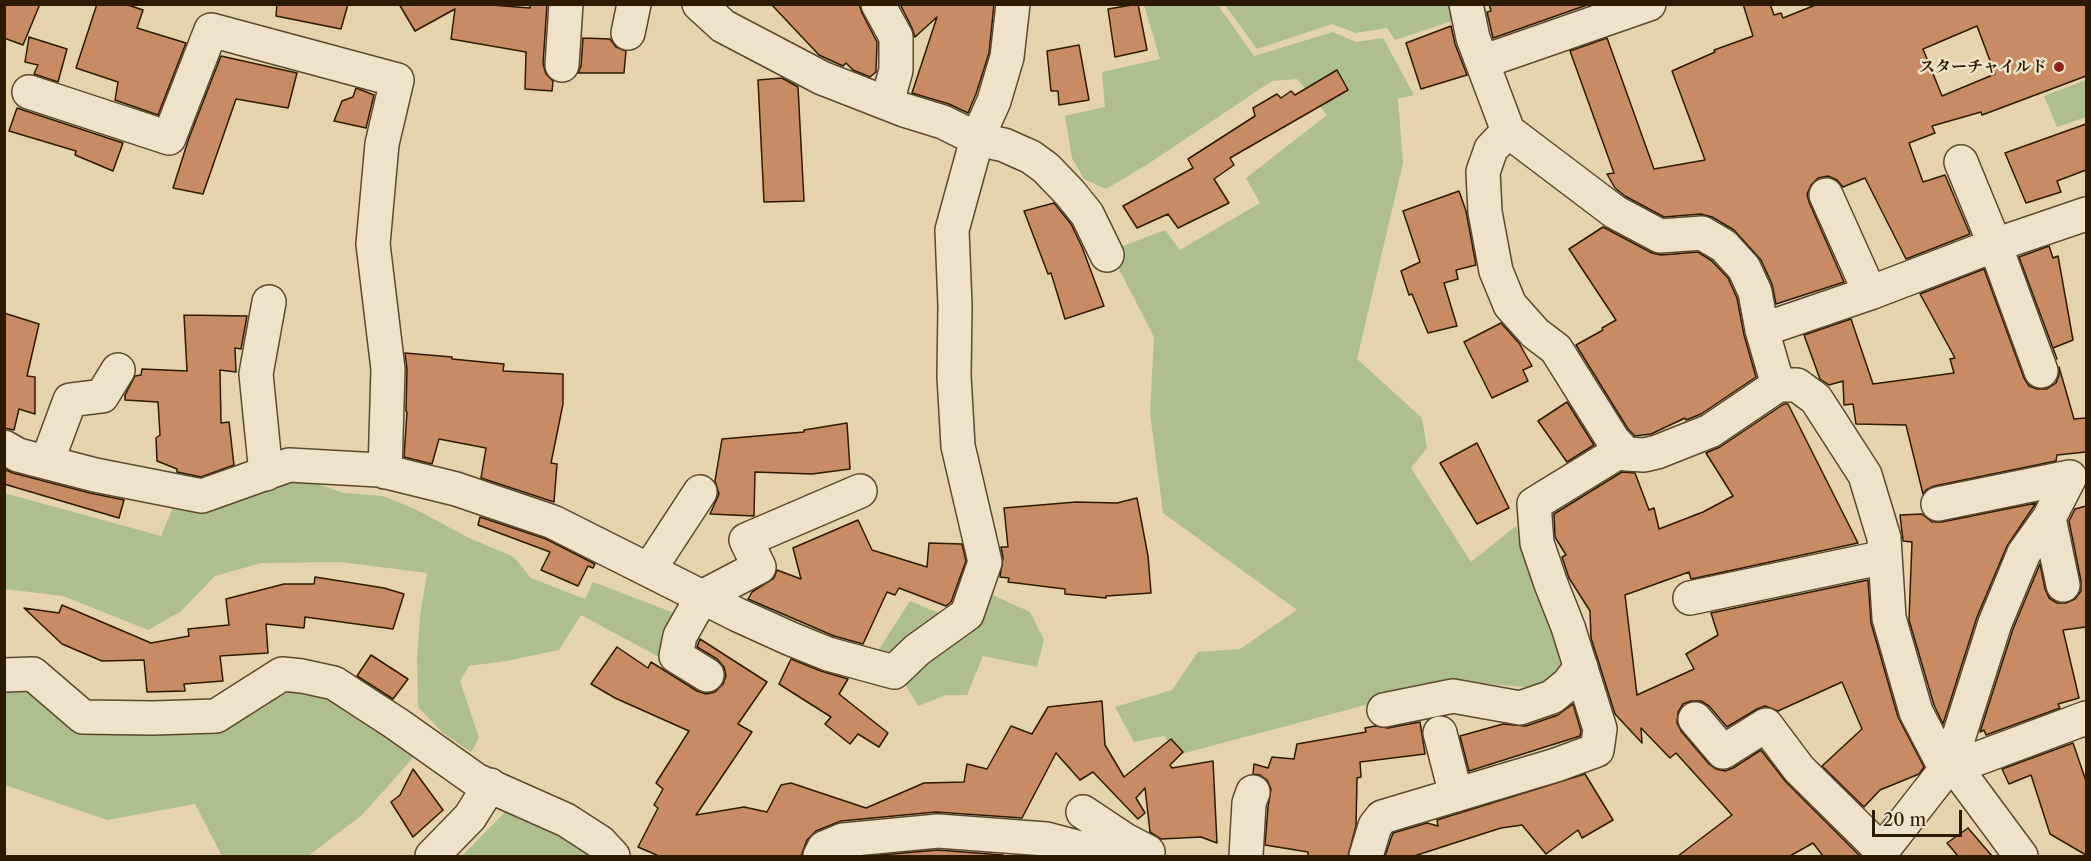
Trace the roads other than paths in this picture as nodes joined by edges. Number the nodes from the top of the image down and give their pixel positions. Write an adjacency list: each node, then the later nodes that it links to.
1 (566, 4): 8 (street)
2 (699, 4): 10 (street)
3 (878, 4): 10 (street)
4 (1012, 4): 12 (street)
5 (1466, 4): 7 (street)
6 (1649, 4): 7 (street)
7 (1482, 62): 11 (street)
8 (562, 64)
9 (29, 92): 27 (street)
10 (887, 103): 12 (street)
11 (1508, 131): 20 (street); 25 (street)
12 (977, 139): 17 (street); 39 (street)
13 (1961, 162): 16 (street)
14 (1826, 195): 18 (street)
15 (2086, 214): 16 (street)
16 (1995, 245): 18 (street); 22 (street)
17 (1107, 255)
18 (1870, 293): 20 (street)
19 (268, 302): 28 (street)
20 (1762, 330): 23 (street)
21 (118, 370): 26 (street)
22 (2041, 371)
23 (1778, 385): 25 (street); 34 (street)
24 (4, 447): 26 (street)
25 (1622, 450): 40 (street)
26 (47, 462): 28 (street)
27 (386, 472): 28 (street); 35 (street)
28 (266, 474)
29 (2078, 474): 32 (street); 33 (street)
30 (860, 491): 37 (street)
31 (700, 492): 35 (street)
32 (1938, 504)
33 (2049, 518): 36 (street); 48 (street)
34 (1885, 557): 38 (street); 48 (street)
35 (649, 570): 37 (street)
36 (2063, 585)
37 (702, 597): 39 (street); 42 (street)
38 (1690, 598)
39 (828, 654): 43 (street)
40 (1581, 667): 44 (street); 51 (street)
41 (4, 675): 49 (street)
42 (707, 675)
43 (857, 675)
44 (1384, 710)
45 (2086, 718): 48 (street)
46 (1695, 719): 53 (street)
47 (1440, 733): 51 (street)
48 (1952, 765): 53 (street); 61 (street)
49 (490, 785): 54 (street); 55 (street)
50 (1254, 792): 59 (street)
51 (1456, 795): 60 (street)
52 (1083, 812): 58 (street)
53 (1880, 854)
54 (432, 856)
55 (613, 856)
56 (820, 856): 57 (street)
57 (1145, 856)
58 (1158, 856)
59 (1246, 856)
60 (1366, 856)
61 (2021, 856)

